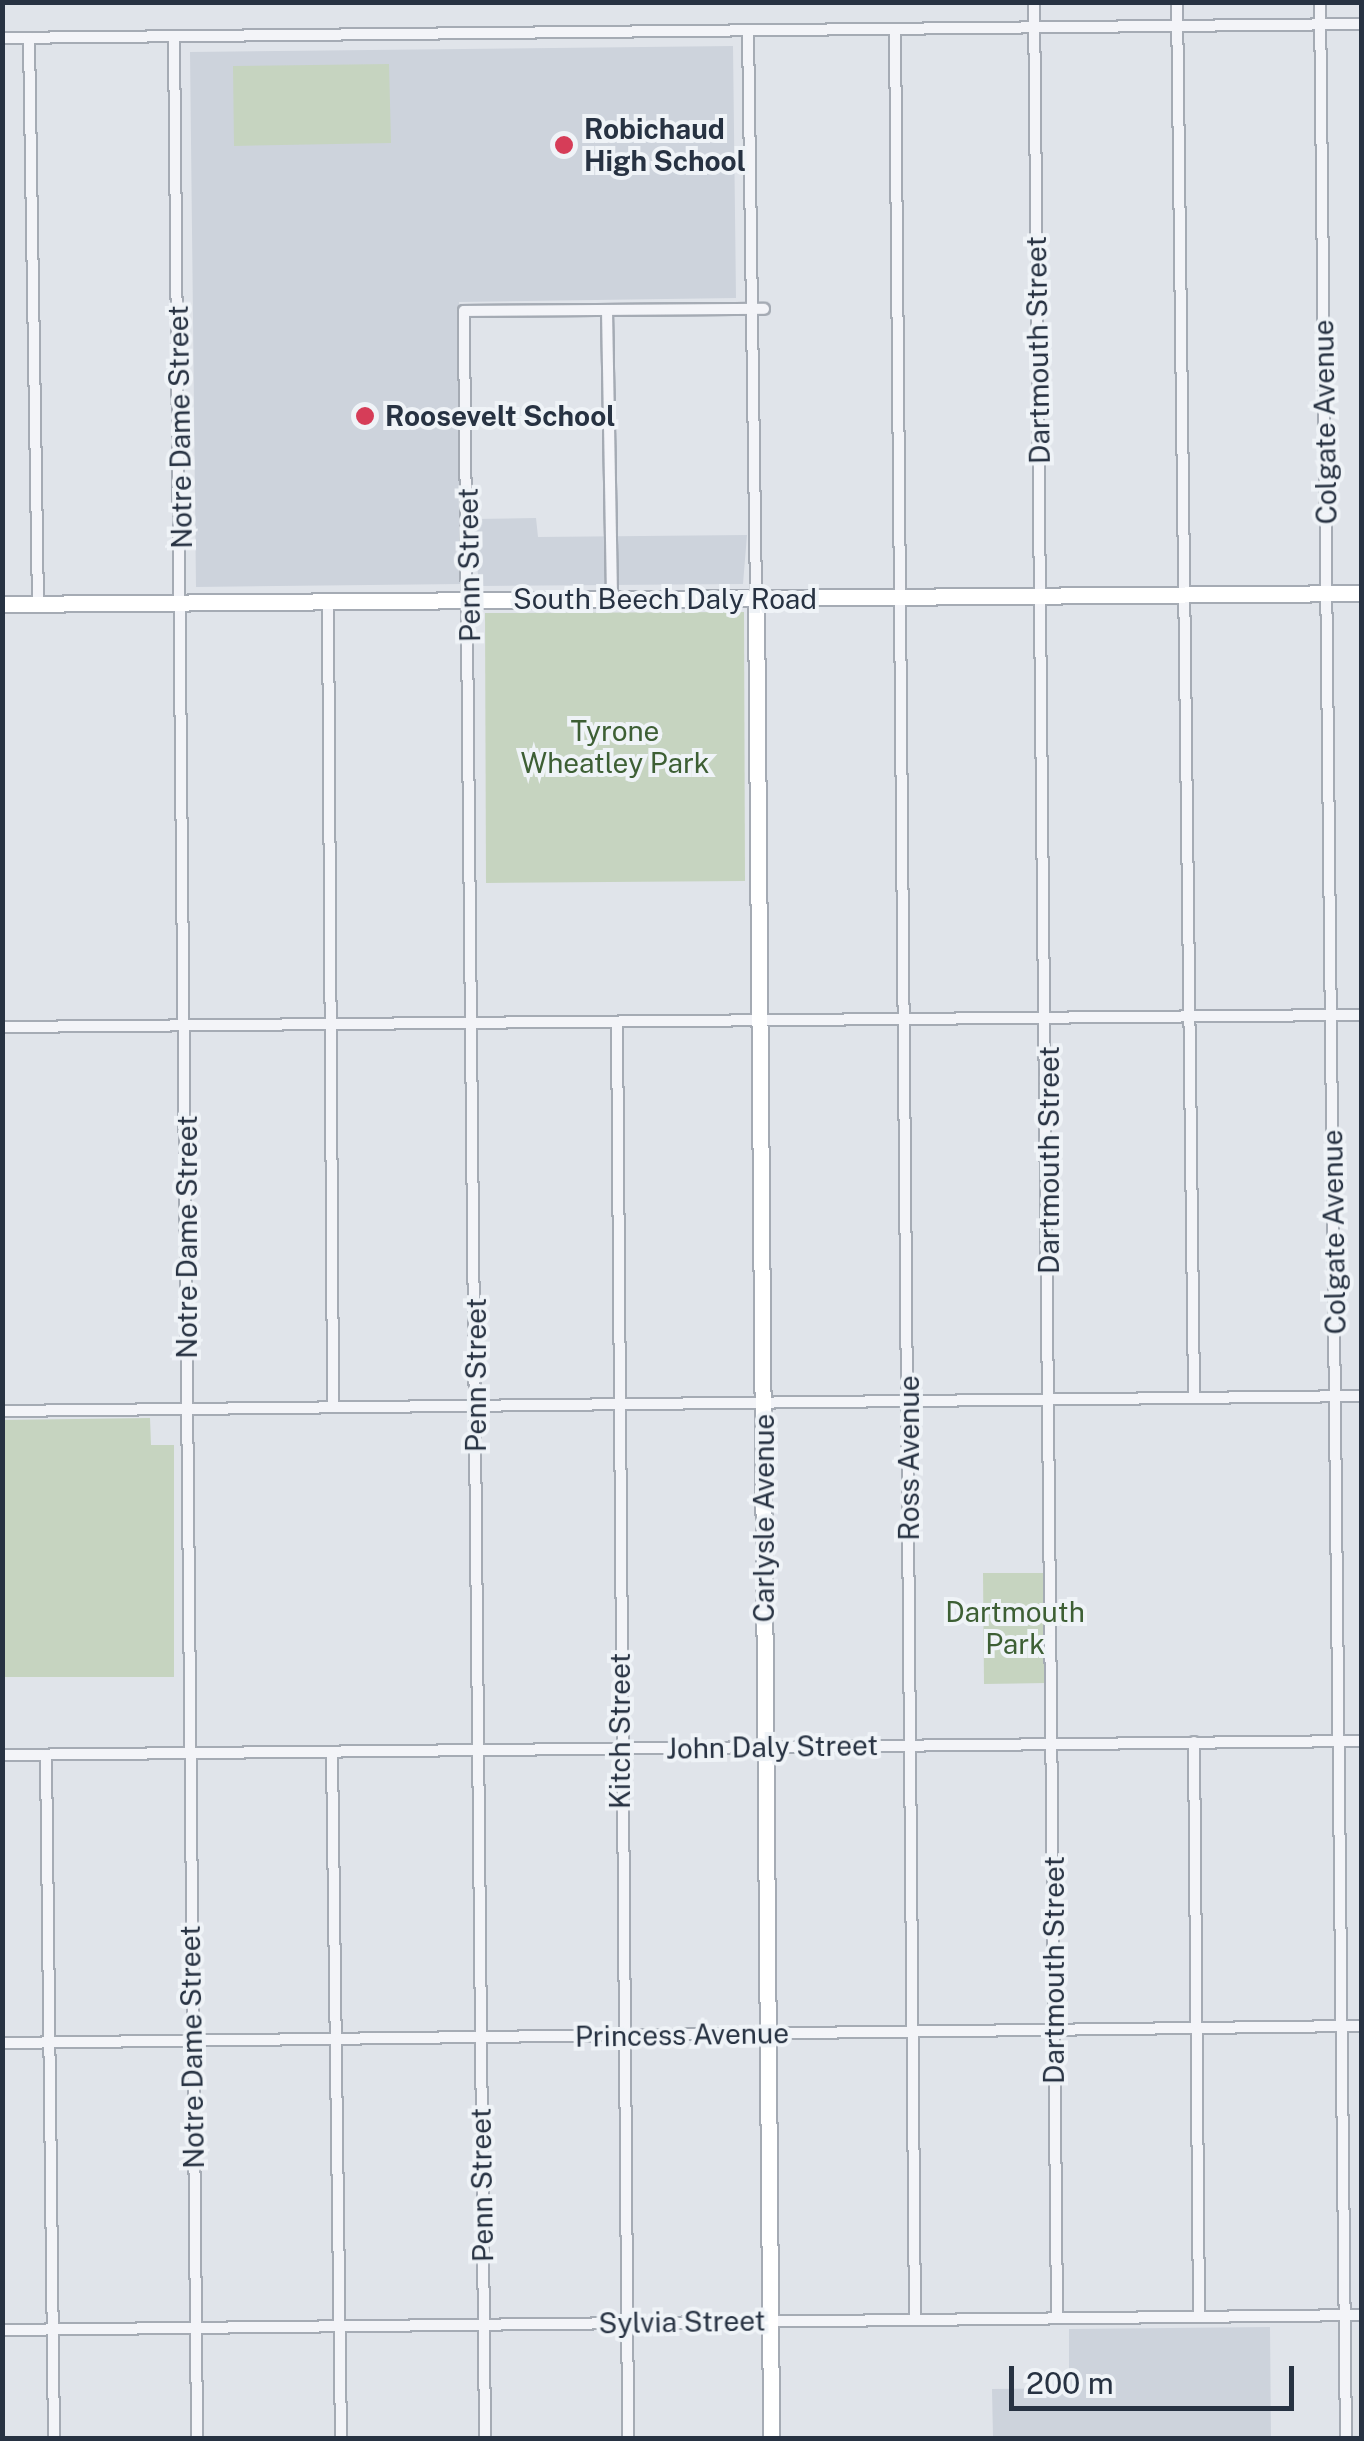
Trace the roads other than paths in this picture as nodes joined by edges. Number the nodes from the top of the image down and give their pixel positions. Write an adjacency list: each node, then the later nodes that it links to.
1 (1034, 2): 7 (street, Dartmouth Street)
2 (1176, 2): 6 (street)
3 (1320, 2): 5 (street, Colgate Avenue)
4 (1362, 24): 5 (street)
5 (1318, 25): 6 (street); 15 (street, Colgate Avenue)
6 (1178, 26): 7 (street); 17 (street)
7 (1034, 28): 8 (street); 18 (street, Dartmouth Street)
8 (895, 29): 9 (street); 19 (street, Ross Avenue)
9 (748, 30): 10 (street); 13 (street)
10 (174, 36): 12 (street); 23 (street, Notre Dame Street)
11 (2, 38): 12 (street)
12 (28, 38): 26 (street)
13 (758, 309): 14 (street); 20 (street)
14 (607, 310): 21 (street, Penn Street); 22 (street)
15 (1328, 593): 16 (street, South Beech Daly Road); 17 (street, South Beech Daly Road); 27 (street, Colgate Avenue)
16 (1362, 593)
17 (1186, 594): 18 (street, South Beech Daly Road); 29 (street)
18 (1042, 596): 19 (street, South Beech Daly Road); 30 (street, Dartmouth Street)
19 (902, 597): 20 (street, South Beech Daly Road); 31 (street, Ross Avenue)
20 (756, 598): 22 (street, South Beech Daly Road); 32 (street, Carlysle Avenue)
21 (470, 600): 22 (street, South Beech Daly Road); 24 (street, South Beech Daly Road); 33 (street, Penn Street)
22 (612, 600)
23 (183, 602): 24 (street, South Beech Daly Road); 26 (street, South Beech Daly Road); 37 (street, Notre Dame Street)
24 (328, 602): 35 (street)
25 (2, 604): 26 (street, South Beech Daly Road)
26 (38, 604)
27 (1332, 1016): 28 (street); 29 (street); 39 (street, Colgate Avenue)
28 (1362, 1016)
29 (1189, 1017): 30 (street); 40 (street)
30 (1048, 1018): 31 (street); 41 (street, Dartmouth Street)
31 (906, 1019): 32 (street); 42 (street, Ross Avenue)
32 (760, 1022): 34 (street); 43 (street, Carlysle Avenue)
33 (474, 1024): 34 (street); 35 (street); 45 (street, Penn Street)
34 (617, 1024): 44 (street, Kitch Street)
35 (330, 1026): 37 (street); 46 (street)
36 (2, 1027): 37 (street)
37 (186, 1027): 47 (street, Notre Dame Street)
38 (1362, 1396): 39 (street)
39 (1336, 1397): 40 (street); 49 (street, Colgate Avenue)
40 (1194, 1398): 41 (street)
41 (1051, 1400): 42 (street); 52 (street, Dartmouth Street)
42 (909, 1402): 43 (street); 53 (street, Ross Avenue)
43 (763, 1403): 44 (street); 54 (street, Carlysle Avenue)
44 (620, 1404): 45 (street); 55 (street, Kitch Street)
45 (476, 1406): 46 (street); 56 (street, Penn Street)
46 (332, 1408): 47 (street)
47 (188, 1409): 48 (street); 58 (street, Notre Dame Street)
48 (2, 1411)
49 (1339, 1741): 50 (street, John Daly Street); 51 (street, John Daly Street); 61 (street, Colgate Avenue)
50 (1362, 1741)
51 (1194, 1742): 52 (street, John Daly Street); 63 (street)
52 (1053, 1744): 53 (street, John Daly Street); 64 (street, Dartmouth Street)
53 (911, 1745): 54 (street, John Daly Street); 65 (street, Ross Avenue)
54 (766, 1747): 55 (street, John Daly Street); 66 (street, Carlysle Avenue)
55 (620, 1748): 56 (street, John Daly Street); 67 (street, Kitch Street)
56 (477, 1750): 57 (street, John Daly Street); 68 (street, Penn Street)
57 (332, 1752): 58 (street, John Daly Street); 69 (street)
58 (189, 1754): 60 (street, John Daly Street); 70 (street, Notre Dame Street)
59 (2, 1755): 60 (street, John Daly Street)
60 (46, 1755): 72 (street)
61 (1342, 2026): 62 (street, Princess Avenue); 63 (street, Princess Avenue); 74 (street, Colgate Avenue)
62 (1362, 2026)
63 (1196, 2029): 64 (street, Princess Avenue); 75 (street)
64 (1054, 2030): 65 (street, Princess Avenue); 76 (street, Dartmouth Street)
65 (913, 2032): 66 (street, Princess Avenue); 77 (street, Ross Avenue)
66 (768, 2034): 67 (street, Princess Avenue); 78 (street, Carlysle Avenue)
67 (624, 2036): 68 (street, Princess Avenue); 79 (street, Kitch Street)
68 (480, 2038): 69 (street, Princess Avenue); 80 (street, Penn Street)
69 (336, 2039): 70 (street, Princess Avenue); 81 (street)
70 (192, 2040): 72 (street, Princess Avenue); 82 (street, Notre Dame Street)
71 (2, 2042): 72 (street, Princess Avenue)
72 (49, 2042): 83 (street)
73 (1362, 2314): 74 (street, Sylvia Street)
74 (1344, 2315): 75 (street, Sylvia Street); 91 (street, Colgate Avenue)
75 (1199, 2316): 76 (street, Sylvia Street)
76 (1057, 2317): 77 (street, Sylvia Street)
77 (915, 2319): 78 (street, Sylvia Street)
78 (770, 2320): 79 (street, Sylvia Street); 90 (street, Carlysle Avenue)
79 (627, 2322): 80 (street, Sylvia Street); 89 (street, Kitch Street)
80 (484, 2324): 81 (street, Sylvia Street); 88 (street, Penn Street)
81 (340, 2326): 82 (street, Sylvia Street); 87 (street)
82 (196, 2328): 83 (street, Sylvia Street); 86 (street, Notre Dame Street)
83 (52, 2329): 84 (street, Sylvia Street); 85 (street)
84 (2, 2330)
85 (54, 2438)
86 (197, 2438)
87 (341, 2438)
88 (485, 2438)
89 (628, 2438)
90 (771, 2438)
91 (1346, 2438)

